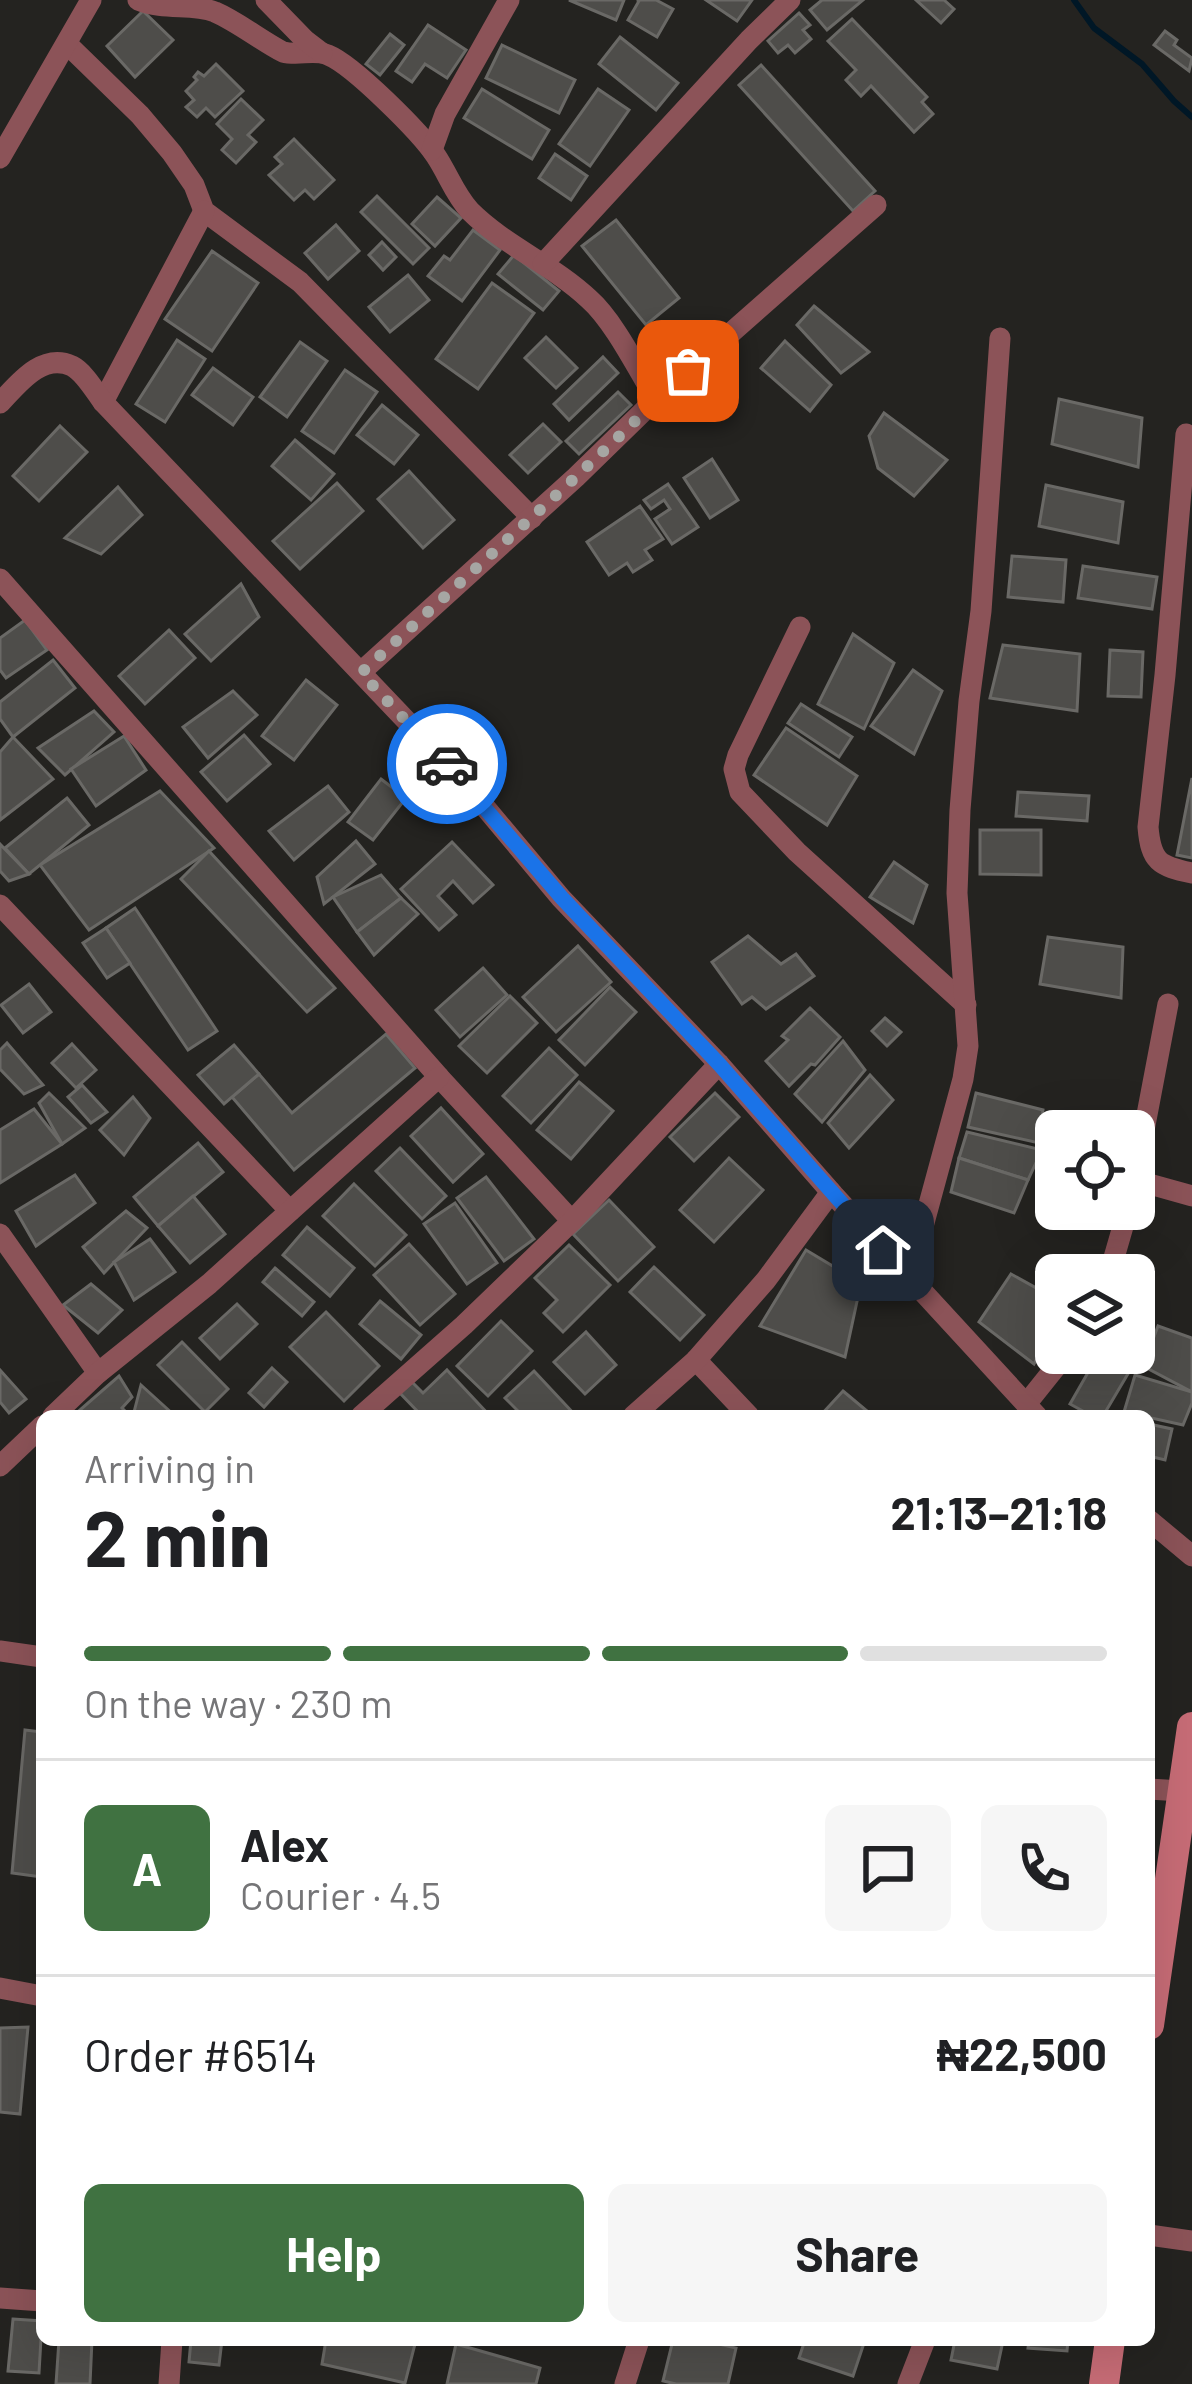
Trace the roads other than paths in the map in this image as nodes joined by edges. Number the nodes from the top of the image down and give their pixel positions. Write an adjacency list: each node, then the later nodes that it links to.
1 (91, 0): 6 (street)
2 (138, 0): 7 (street)
3 (266, 0): 7 (street)
4 (509, 0): 8 (street)
5 (790, 0): 12 (street)
6 (67, 44): 9 (street); 11 (street)
7 (322, 52): 8 (street)
8 (432, 150): 12 (street)
9 (0, 158)
10 (876, 205): 14 (street)
11 (204, 211): 15 (street); 18 (street)
12 (543, 264): 14 (street)
13 (1000, 338): 27 (street)
14 (656, 399): 18 (street)
15 (104, 402): 16 (street); 21 (street)
16 (0, 403)
17 (1186, 434): 22 (street)
18 (532, 518): 21 (street)
19 (0, 579): 29 (street)
20 (800, 627): 27 (street)
21 (361, 673): 28 (street)
22 (1166, 675): 23 (street); 24 (street)
23 (1192, 677)
24 (1192, 873)
25 (0, 904): 34 (street)
26 (1168, 1004): 30 (street)
27 (966, 1005): 37 (street)
28 (719, 1064): 32 (street); 35 (street)
29 (439, 1077): 34 (street); 35 (street)
30 (1148, 1110)
31 (1155, 1186): 33 (street)
32 (831, 1192): 37 (street); 38 (street)
33 (1192, 1196)
34 (290, 1210): 39 (street)
35 (572, 1221): 43 (street)
36 (0, 1234): 39 (street)
37 (909, 1278): 41 (street)
38 (696, 1360): 44 (street); 45 (street)
39 (98, 1373): 42 (street)
40 (1054, 1374): 41 (street)
41 (1032, 1409)
42 (59, 1410)
43 (368, 1410)
44 (641, 1410)
45 (743, 1410)
46 (36, 1432): 47 (street)
47 (0, 1466)
48 (1155, 1525): 49 (street)
49 (1192, 1556)
50 (0, 1651): 51 (street)
51 (36, 1656)
52 (1192, 1727): 54 (main road)
53 (1155, 1789): 54 (street)
54 (1181, 1791): 55 (main road)
55 (1155, 1981)
56 (0, 1988): 57 (street)
57 (36, 1995)
58 (1155, 2236): 59 (street)
59 (1192, 2241)
60 (0, 2298): 61 (street)
61 (36, 2301)
62 (172, 2346): 66 (street)
63 (637, 2346): 67 (street)
64 (923, 2346): 68 (street)
65 (1110, 2346): 69 (main road)
66 (169, 2384)
67 (625, 2384)
68 (908, 2384)
69 (1104, 2384)

